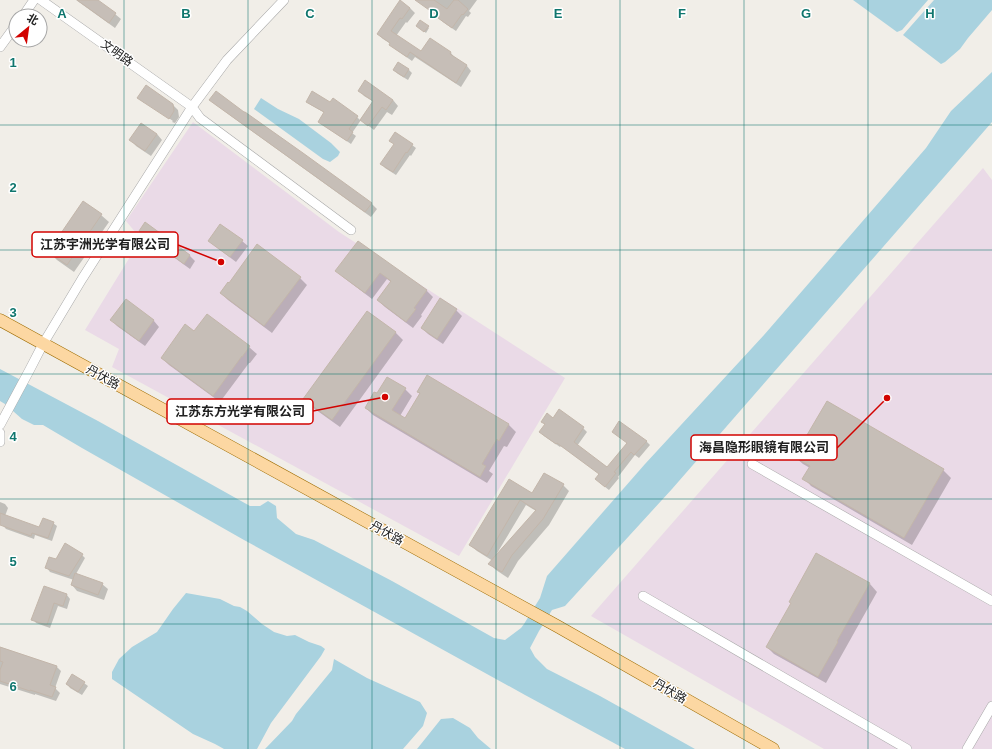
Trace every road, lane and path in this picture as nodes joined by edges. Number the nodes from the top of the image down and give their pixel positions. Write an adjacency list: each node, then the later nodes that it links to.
1 (41, 0): 5 (street, 文明路)
2 (284, 0): 5 (street)
3 (8, 36): 4 (street)
4 (0, 47)
5 (192, 107): 6 (street, 文明路); 8 (street)
6 (351, 230)
7 (0, 320): 8 (main road, 丹伏路)
8 (42, 344): 9 (street); 16 (main road, 丹伏路)
9 (0, 425)
10 (0, 433): 11 (street)
11 (0, 442)
12 (752, 464): 14 (street)
13 (643, 596): 17 (street)
14 (992, 601)
15 (992, 706): 18 (street)
16 (773, 749)
17 (907, 749)
18 (967, 749)

